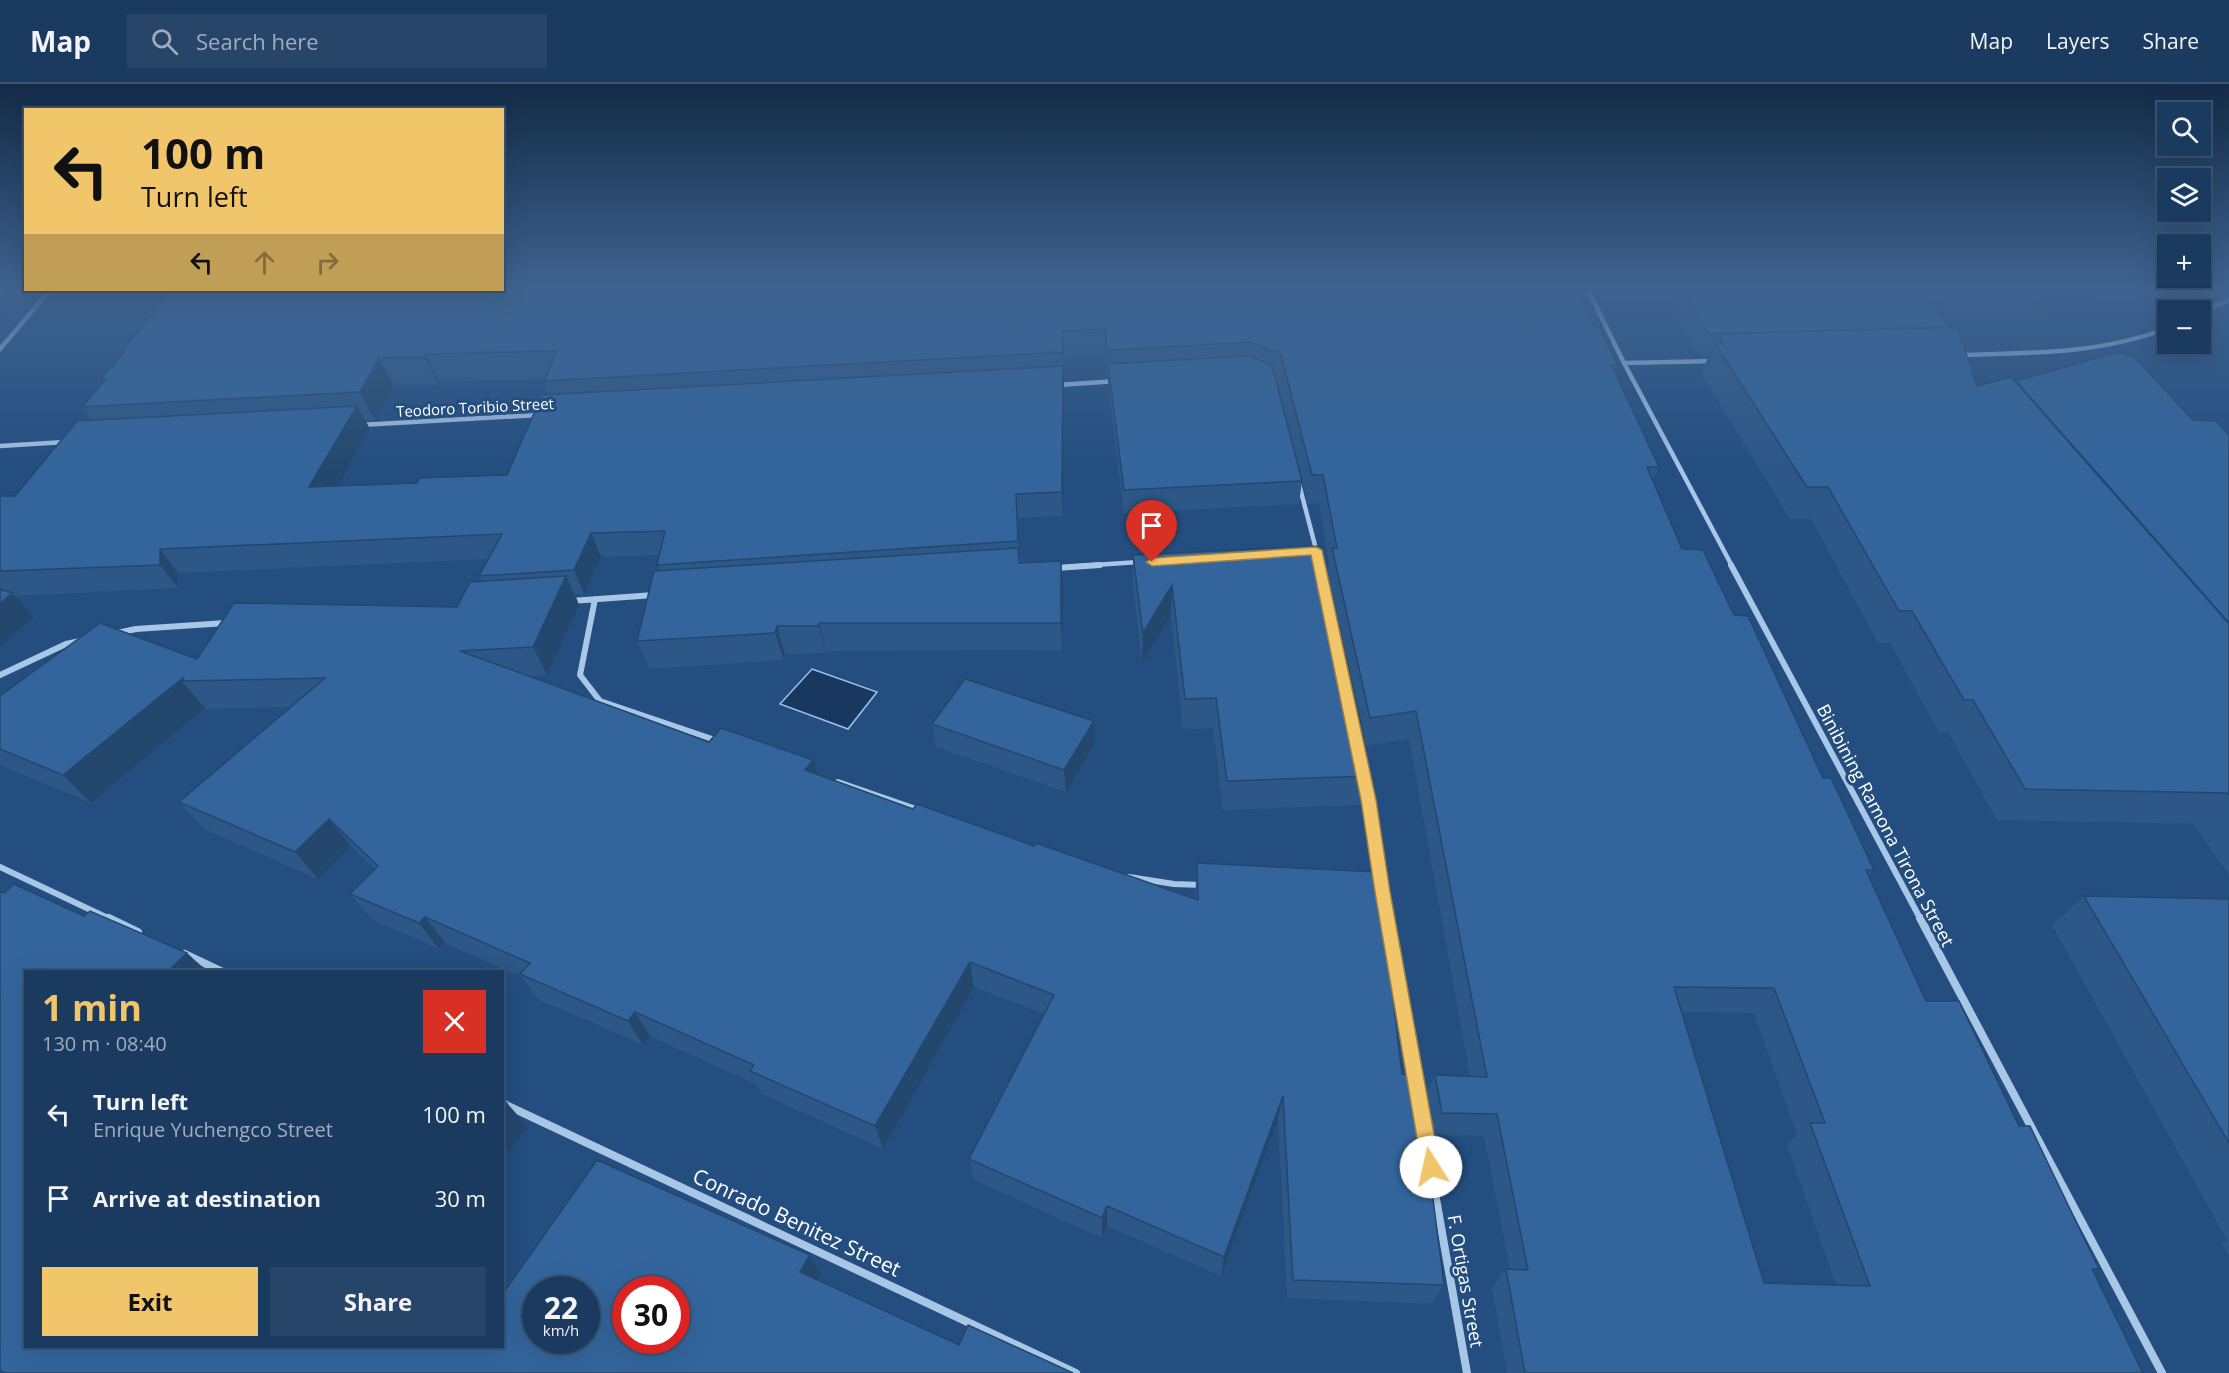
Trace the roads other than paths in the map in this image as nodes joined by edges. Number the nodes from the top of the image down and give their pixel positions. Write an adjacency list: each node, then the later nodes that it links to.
1 (1618, 350): 4 (street, Binibining Ramona Tirona Street)
2 (2070, 350): 5 (street)
3 (1717, 361): 4 (street)
4 (1624, 363): 42 (street, Binibining Ramona Tirona Street)
5 (1958, 363)
6 (1128, 381): 7 (street)
7 (1057, 385)
8 (546, 414): 9 (street, Teodoro Toribio Street)
9 (356, 425)
10 (71, 442): 11 (street)
11 (0, 446)
12 (1296, 473): 13 (street)
13 (1316, 550): 14 (street); 16 (street)
14 (1304, 551)
15 (1149, 562): 17 (street)
16 (1318, 562)
17 (1053, 568)
18 (663, 595): 19 (street)
19 (596, 599): 20 (street); 25 (street)
20 (560, 602)
21 (231, 623): 22 (street)
22 (113, 634)
23 (90, 639): 24 (street)
24 (0, 675)
25 (723, 743)
26 (1362, 766): 33 (street)
27 (835, 781): 28 (street)
28 (924, 812)
29 (0, 867): 34 (street)
30 (1115, 875): 31 (street)
31 (1208, 885)
32 (1371, 892): 33 (street)
33 (1382, 892): 37 (street)
34 (149, 937)
35 (180, 952): 36 (street)
36 (219, 970)
37 (1418, 1092)
38 (504, 1104): 40 (street, Conrado Benitez Street)
39 (1422, 1115): 41 (street, F. Ortigas Street)
40 (1076, 1373)
41 (1467, 1373)
42 (2162, 1373)

